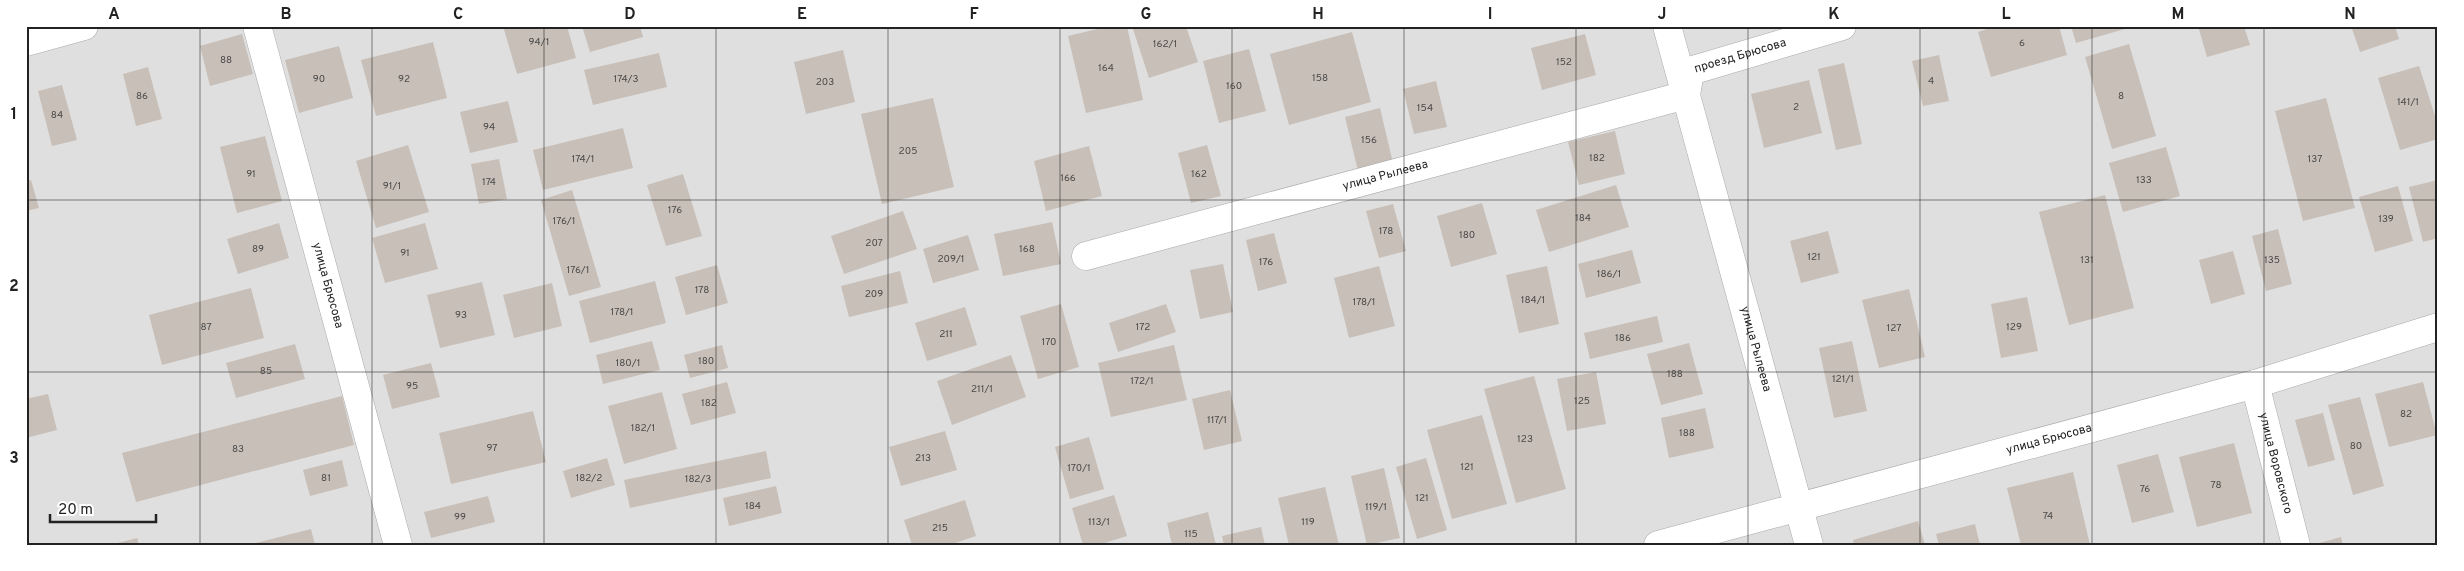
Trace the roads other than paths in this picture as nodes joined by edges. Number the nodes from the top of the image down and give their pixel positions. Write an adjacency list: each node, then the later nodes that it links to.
1 (84, 26): 5 (street)
2 (257, 26): 11 (street, улица Брюсова)
3 (1667, 26): 6 (street, улица Рылеева)
4 (1842, 26): 6 (street, проезд Брюсова)
5 (26, 42)
6 (1686, 95): 7 (street, улица Рылеева); 10 (street, улица Рылеева)
7 (1086, 256)
8 (2438, 327): 9 (street, улица Брюсова)
9 (2256, 384): 10 (street, улица Брюсова); 14 (street, улица Воровского)
10 (1798, 507): 12 (street, улица Брюсова); 13 (street, улица Рылеева)
11 (398, 545)
12 (1658, 545)
13 (1809, 545)
14 (2296, 545)

